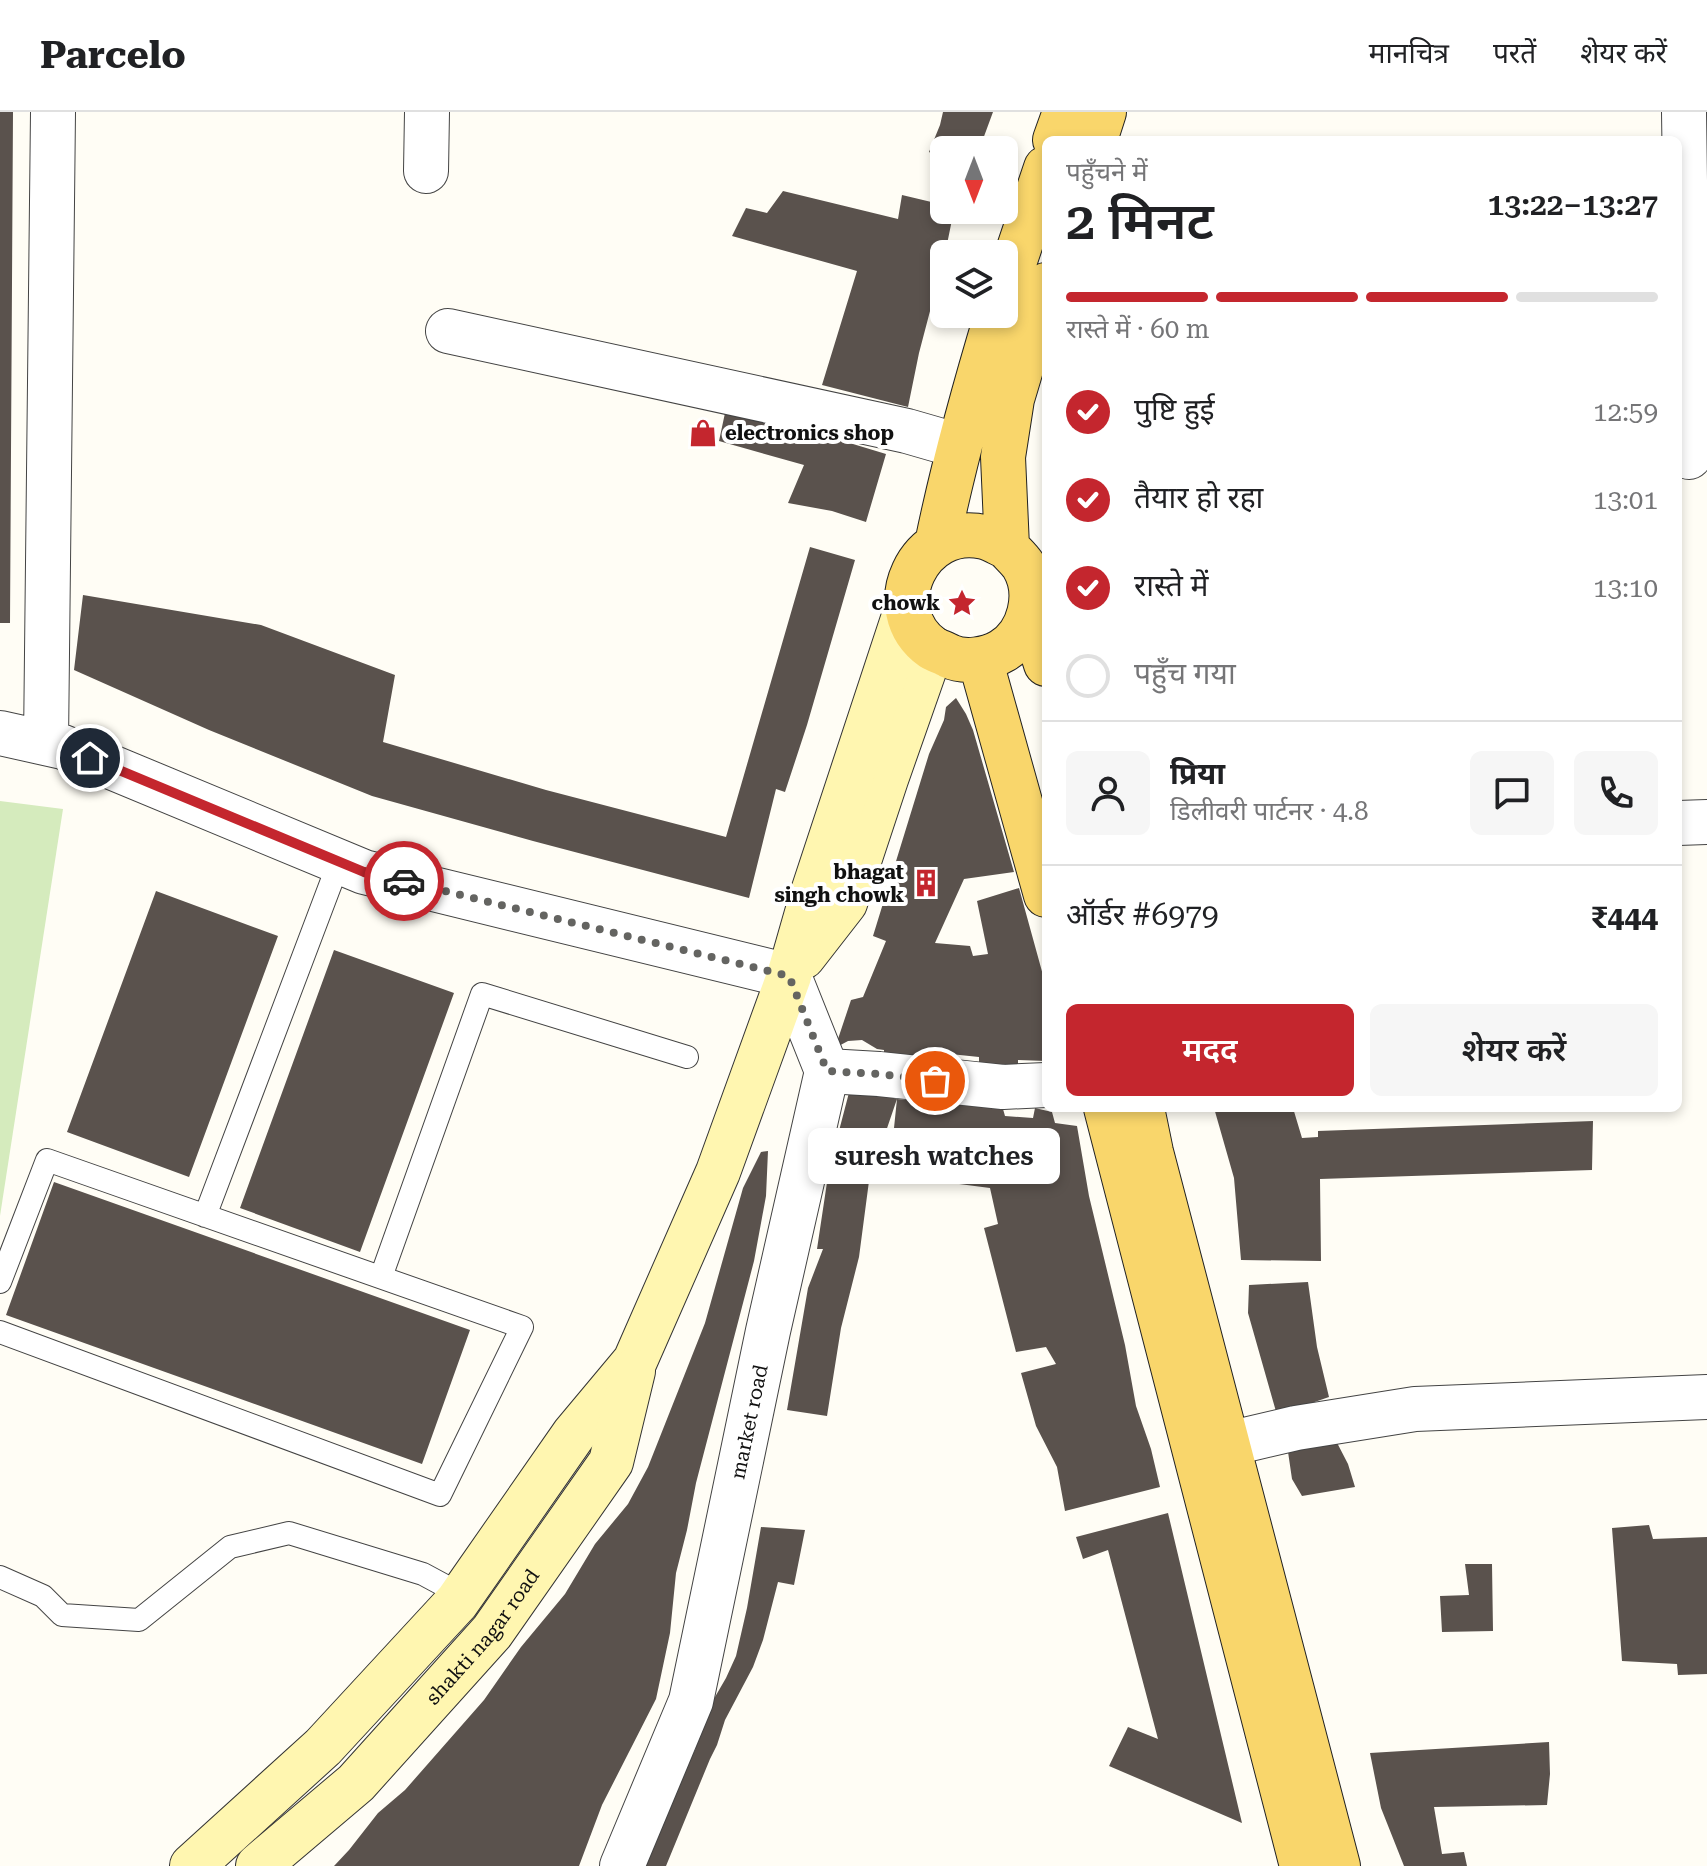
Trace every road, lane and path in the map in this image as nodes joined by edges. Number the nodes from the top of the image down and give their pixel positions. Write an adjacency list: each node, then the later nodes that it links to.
1 (53, 112): 24 (street)
2 (427, 112): 8 (street)
3 (1065, 112): 6 (main road)
4 (1104, 112): 7 (main road)
5 (1684, 112): 15 (street)
6 (1056, 136)
7 (1096, 136)
8 (426, 171)
9 (1042, 180): 10 (main road)
10 (1018, 251)
11 (1042, 298): 17 (main road)
12 (993, 328): 14 (main road)
13 (448, 331): 14 (street)
14 (959, 446): 16 (main road)
15 (1689, 457)
16 (937, 544): 17 (main road); 18 (main road)
17 (1007, 547): 19 (main road)
18 (907, 607): 20 (main road); 29 (main road)
19 (1030, 613): 21 (main road); 22 (main road)
20 (932, 648): 22 (main road); 29 (main road)
21 (1042, 651)
22 (980, 659): 28 (main road)
23 (0, 733): 24 (street)
24 (46, 743): 27 (street)
25 (1707, 822): 26 (street)
26 (1682, 823)
27 (339, 862): 29 (street); 35 (lane)
28 (1042, 881)
29 (789, 976): 31 (street); 39 (main road)
30 (687, 1057): 36 (lane)
31 (827, 1071): 32 (street); 46 (street, market road)
32 (1042, 1085)
33 (1107, 1112): 47 (main road)
34 (1143, 1112): 41 (main road)
35 (205, 1216): 36 (lane); 37 (lane)
36 (381, 1277): 38 (lane)
37 (0, 1282)
38 (0, 1332)
39 (635, 1361): 43 (main road); 45 (main road, shakti nagar road)
40 (1707, 1397): 41 (street)
41 (1228, 1444): 48 (main road)
42 (0, 1577): 43 (lane)
43 (462, 1595): 44 (main road)
44 (192, 1866)
45 (258, 1866)
46 (622, 1866)
47 (1302, 1866)
48 (1338, 1866)

